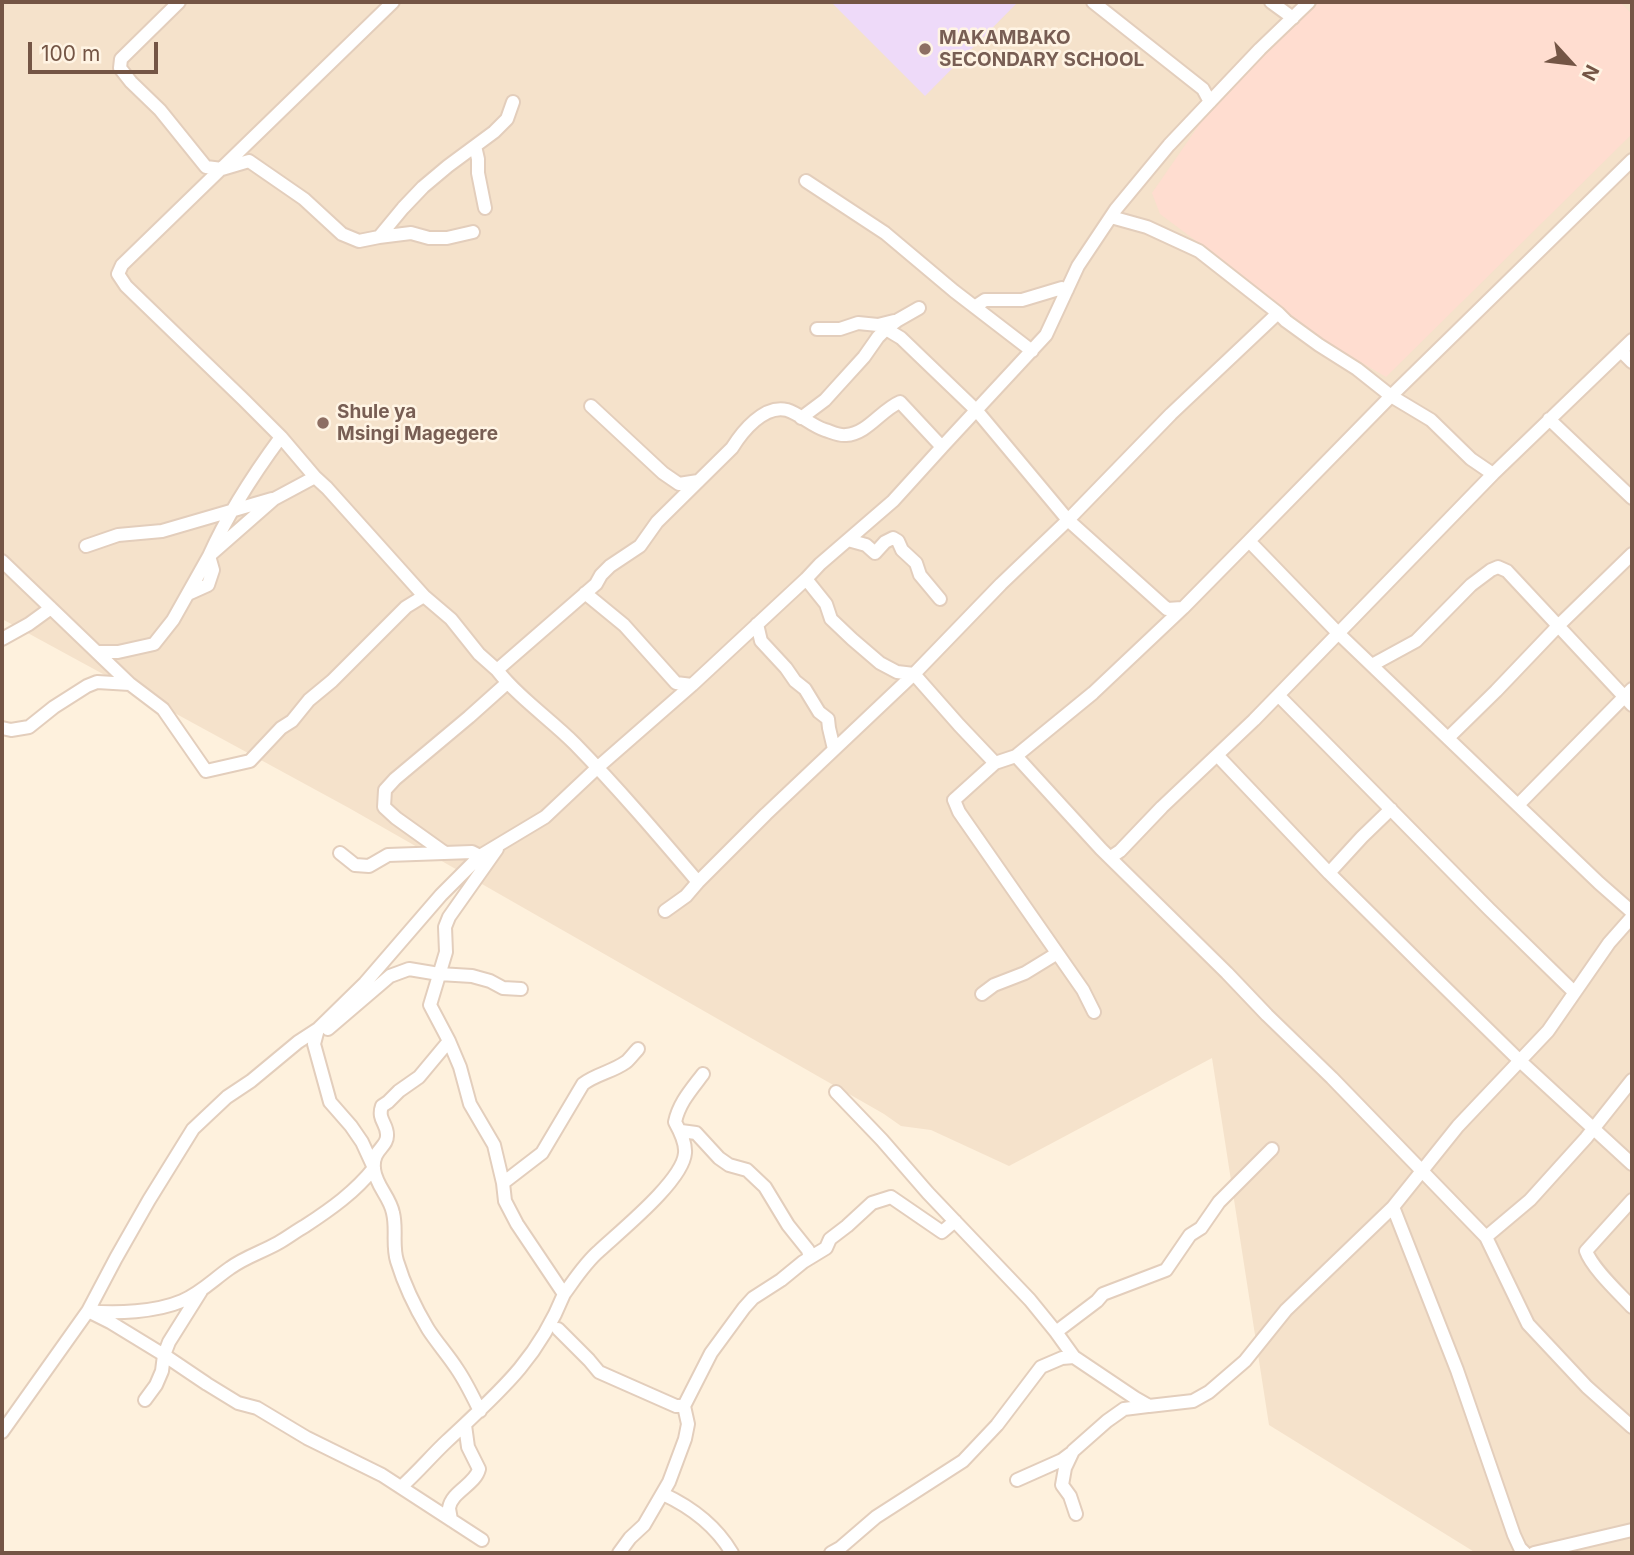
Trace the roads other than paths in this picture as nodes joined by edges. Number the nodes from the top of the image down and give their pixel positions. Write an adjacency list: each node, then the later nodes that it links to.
1 (179, 2): 11 (street)
2 (393, 2): 11 (street)
3 (1093, 2): 8 (street)
4 (1271, 2): 6 (street)
5 (1309, 2): 6 (street)
6 (1293, 18): 8 (street)
7 (513, 102): 9 (street)
8 (1210, 102): 14 (street)
9 (475, 146): 13 (street); 16 (street)
10 (1632, 160): 28 (street)
11 (222, 169): 16 (street); 33 (street)
12 (806, 181): 18 (street)
13 (485, 208)
14 (1111, 218): 17 (street); 20 (street)
15 (473, 232): 16 (street)
16 (379, 237)
17 (1067, 290): 18 (street); 25 (street)
18 (976, 306): 25 (street)
19 (919, 308): 21 (street)
20 (1279, 313): 28 (street); 41 (street)
21 (898, 320): 22 (street); 23 (street)
22 (817, 329)
23 (886, 329): 30 (street); 31 (street)
24 (1632, 340): 26 (street)
25 (1032, 351): 30 (street)
26 (1621, 351): 27 (street); 32 (street)
27 (1632, 362)
28 (1391, 396): 35 (street); 43 (street)
29 (591, 406): 37 (street)
30 (976, 411): 34 (street); 41 (street)
31 (801, 418): 34 (street); 37 (street)
32 (1549, 419): 35 (street); 38 (street)
33 (281, 437): 36 (street); 40 (street)
34 (942, 447): 42 (street)
35 (1493, 474): 56 (street)
36 (315, 477): 39 (street); 50 (street)
37 (698, 481): 49 (street)
38 (1632, 498)
39 (274, 499): 40 (street); 46 (street)
40 (232, 510): 44 (street); 46 (street)
41 (1068, 520): 53 (street); 61 (street)
42 (848, 540): 48 (street); 51 (street)
43 (1249, 541): 53 (street); 56 (street)
44 (86, 546)
45 (1632, 554): 55 (street)
46 (209, 556): 58 (street)
47 (2, 561): 52 (street)
48 (806, 579): 54 (street); 61 (street)
49 (585, 593): 60 (street); 64 (street)
50 (424, 596): 60 (street); 63 (street)
51 (940, 599)
52 (51, 608): 57 (street); 58 (street)
53 (1183, 608): 71 (street)
54 (757, 624): 64 (street); 69 (street)
55 (1559, 625): 59 (street); 66 (street); 68 (street)
56 (1338, 633): 59 (street); 65 (street)
57 (2, 639)
58 (97, 652): 63 (street)
59 (1372, 665): 68 (street)
60 (497, 670): 62 (street)
61 (914, 674): 69 (street); 72 (street)
62 (507, 682): 73 (street); 78 (street)
63 (130, 684): 67 (street)
64 (692, 685): 73 (street)
65 (1279, 696): 70 (street); 75 (street)
66 (1630, 696): 74 (street)
67 (2, 728)
68 (1448, 738): 74 (street)
69 (834, 749): 82 (street)
70 (1217, 755): 80 (street); 81 (street)
71 (1016, 756): 72 (street); 80 (street)
72 (995, 763): 85 (street)
73 (597, 768): 76 (street); 82 (street)
74 (1518, 805): 84 (street)
75 (1391, 810): 81 (street); 88 (street)
76 (499, 846): 79 (street); 86 (street)
77 (340, 853): 78 (street)
78 (445, 853): 79 (street)
79 (480, 856): 91 (street)
80 (1111, 858): 104 (street)
81 (1329, 873): 95 (street)
82 (698, 882): 83 (street)
83 (665, 911)
84 (1632, 915): 88 (street)
85 (1056, 954): 89 (street); 90 (street)
86 (439, 974): 87 (street); 92 (street); 93 (street)
87 (520, 989)
88 (1574, 992): 95 (street)
89 (982, 994)
90 (1094, 1012)
91 (318, 1029): 93 (street); 114 (street)
92 (449, 1041): 103 (street); 105 (street)
93 (314, 1044): 103 (street)
94 (638, 1049): 105 (street)
95 (1520, 1061): 99 (street); 104 (street)
96 (702, 1074): 100 (street)
97 (1632, 1080): 99 (street)
98 (836, 1092): 108 (street)
99 (1593, 1127): 102 (street); 109 (street)
100 (681, 1131): 110 (street); 112 (street)
101 (1272, 1149): 116 (street)
102 (1632, 1164)
103 (374, 1168): 111 (street); 122 (street)
104 (1421, 1171): 107 (street); 109 (street)
105 (503, 1183): 112 (street)
106 (1632, 1200): 113 (street)
107 (1393, 1207): 121 (street); 137 (street)
108 (955, 1221): 110 (street); 116 (street)
109 (1486, 1237): 124 (street)
110 (810, 1258): 120 (street)
111 (202, 1291): 114 (street); 117 (street)
112 (564, 1294): 122 (street)
113 (1632, 1307)
114 (88, 1311): 117 (street); 125 (street)
115 (558, 1329): 120 (street)
116 (1056, 1332): 118 (street)
117 (164, 1355): 119 (street); 128 (street)
118 (1074, 1357): 121 (street); 136 (street)
119 (145, 1400)
120 (684, 1406): 129 (street)
121 (1149, 1406): 126 (street)
122 (480, 1411): 123 (street)
123 (465, 1425): 128 (street); 131 (street)
124 (1632, 1427)
125 (2, 1432)
126 (1073, 1451): 127 (street); 130 (street)
127 (1017, 1479)
128 (401, 1487): 131 (street)
129 (663, 1494): 134 (street); 135 (street)
130 (1076, 1514)
131 (451, 1520): 133 (street)
132 (1632, 1530): 138 (street)
133 (482, 1540)
134 (618, 1553)
135 (732, 1553)
136 (831, 1553)
137 (1525, 1553)
138 (1534, 1553)

